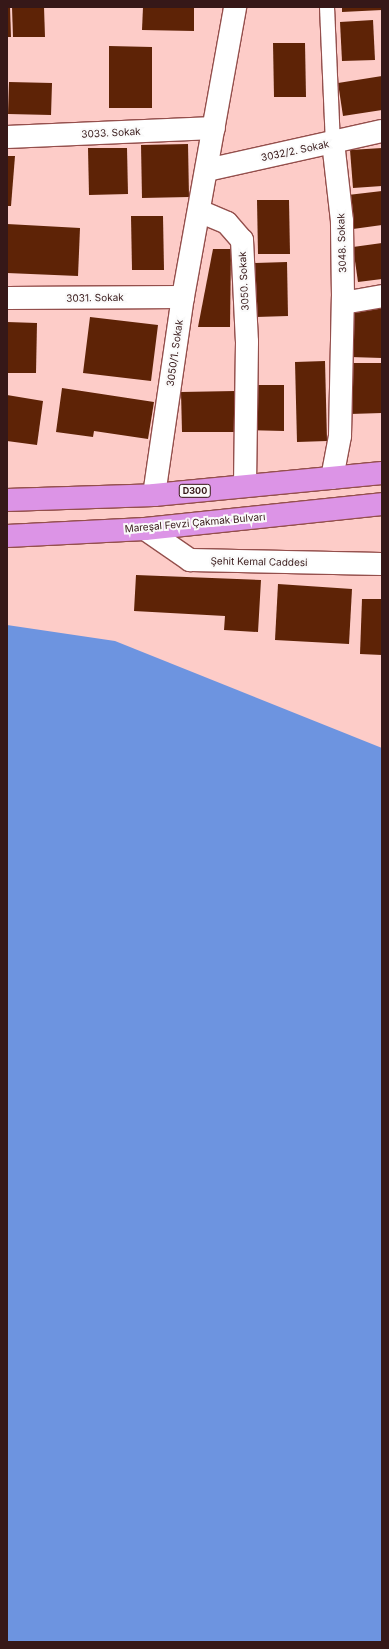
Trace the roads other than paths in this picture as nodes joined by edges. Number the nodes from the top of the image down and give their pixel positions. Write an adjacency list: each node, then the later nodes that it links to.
1 (235, 7): 3 (street)
2 (328, 7): 6 (lane, 3048. Sokak)
3 (214, 128): 5 (street, 3033. Sokak); 7 (street)
4 (382, 132): 6 (street, 3032/2. Sokak)
5 (7, 137)
6 (334, 142): 7 (street, 3032/2. Sokak); 12 (street, 3048. Sokak)
7 (207, 170): 8 (street)
8 (199, 211): 10 (street, 3050/1. Sokak); 15 (street, 3050. Sokak)
9 (382, 296): 12 (street)
10 (183, 297): 11 (street, 3031. Sokak); 16 (street, 3050/1. Sokak)
11 (7, 298)
12 (343, 303): 14 (street, 3048. Sokak)
13 (382, 473): 14 (highway, D300)
14 (332, 478): 15 (highway, D300)
15 (245, 486): 16 (highway, D300)
16 (154, 495): 17 (highway, D300)
17 (7, 500)
18 (382, 504): 19 (highway, Mareşal Fevzi Çakmak Bulvarı)
19 (145, 529): 20 (highway, Mareşal Fevzi Çakmak Bulvarı); 21 (street, Şehit Kemal Caddesi)
20 (7, 536)
21 (382, 564)

